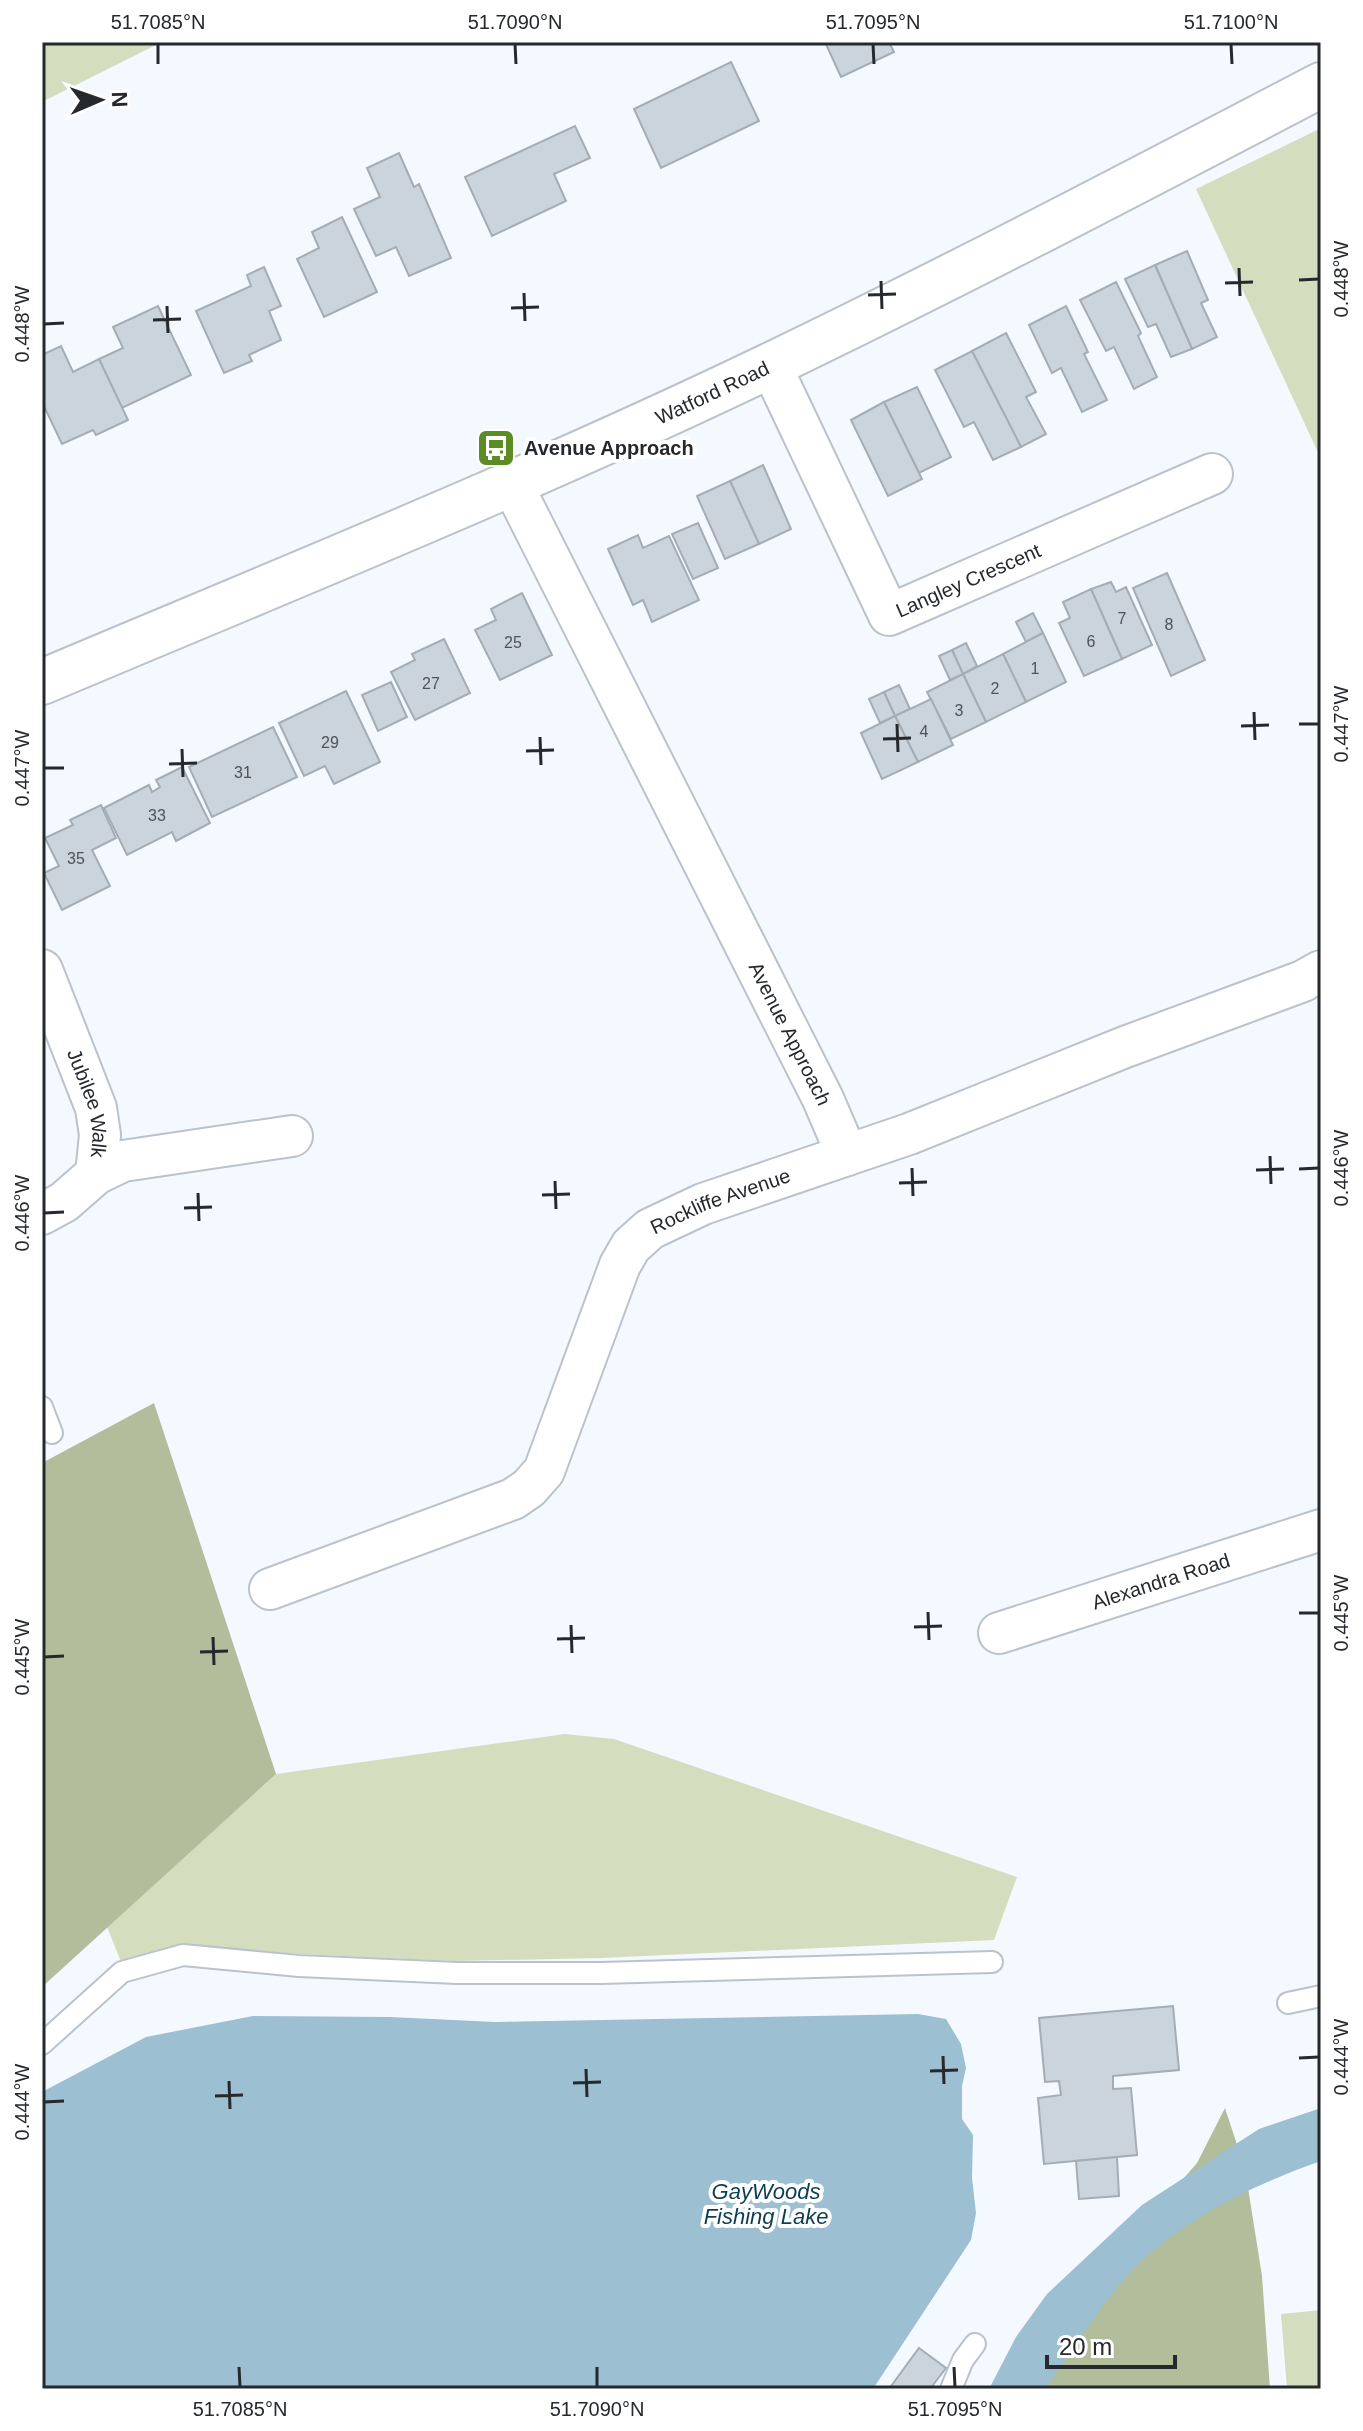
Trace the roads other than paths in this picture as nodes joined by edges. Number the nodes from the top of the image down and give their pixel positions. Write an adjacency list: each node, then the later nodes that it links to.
1 (1321, 85): 2 (main road, Watford Road)
2 (771, 366): 3 (street, Langley Crescent); 4 (main road, Watford Road)
3 (1212, 474)
4 (512, 484): 5 (main road, Watford Road); 9 (street, Avenue Approach)
5 (42, 682)
6 (42, 970): 10 (street, Jubilee Walk)
7 (1321, 971): 9 (street, Rockliffe Avenue)
8 (292, 1136): 10 (street)
9 (847, 1155): 15 (street, Rockliffe Avenue)
10 (96, 1174): 11 (street, Jubilee Walk)
11 (42, 1214)
12 (42, 1407): 13 (lane)
13 (52, 1433)
14 (1321, 1530): 16 (street, Alexandra Road)
15 (270, 1589)
16 (999, 1633)
17 (992, 1962): 20 (lane)
18 (1321, 1996): 19 (lane)
19 (1288, 2003)
20 (42, 2044)
21 (975, 2344): 22 (lane)
22 (951, 2389)

